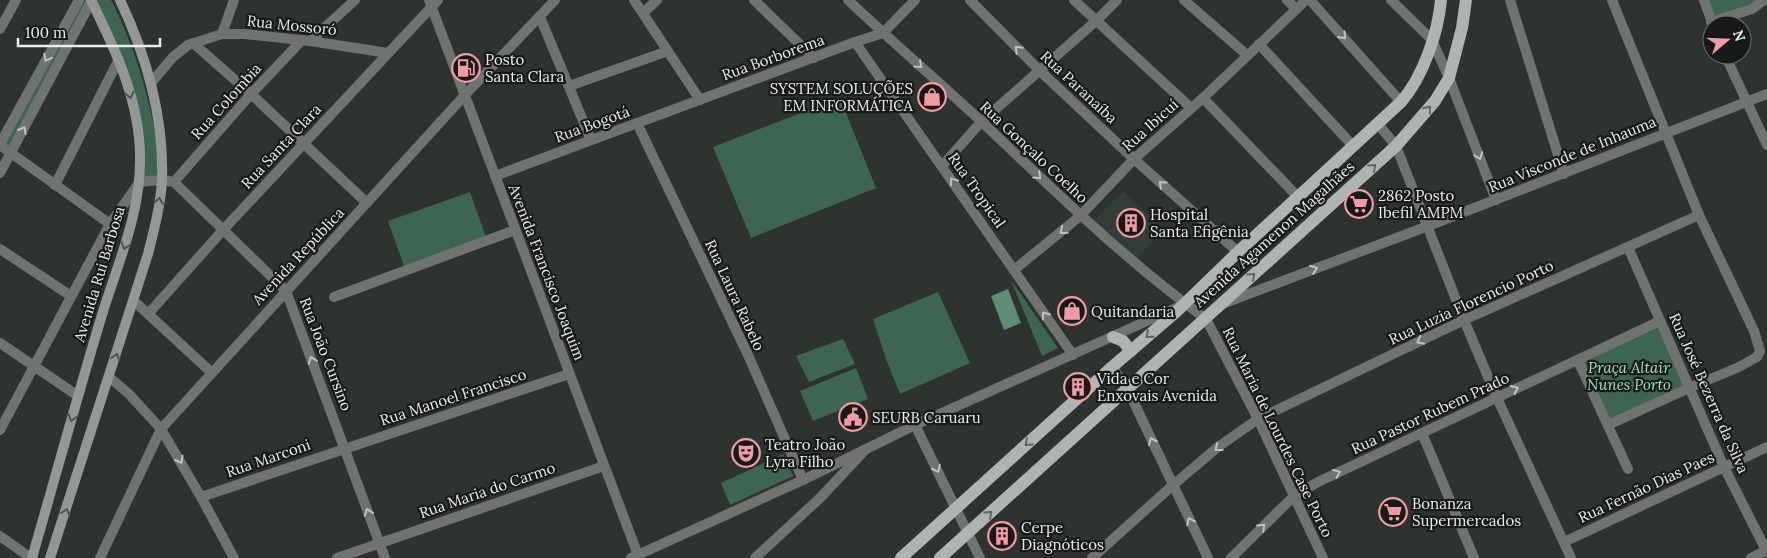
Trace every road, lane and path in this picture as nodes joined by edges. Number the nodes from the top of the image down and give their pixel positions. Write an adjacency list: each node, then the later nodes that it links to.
1 (16, 0): 34 (street)
2 (79, 0): 65 (street, one-way to 65)
3 (120, 0): 50 (main road)
4 (234, 0): 36 (street)
5 (356, 0): 37 (street, Rua Colombia)
6 (555, 0): 32 (street, Avenida República)
7 (634, 0): 29 (street)
8 (657, 0): 29 (street)
9 (754, 0): 45 (street)
10 (848, 0): 35 (street, Rua Gonçalo Coelho)
11 (915, 0): 35 (street)
12 (970, 0): 48 (street, Rua Paranaíba, one-way to 12)
13 (1074, 0): 33 (street)
14 (1117, 0): 33 (street)
15 (1184, 0): 44 (street)
16 (1287, 0): 28 (street)
17 (1306, 0): 28 (street, Rua Ibicuí)
18 (1310, 0): 57 (street, one-way to 57)
19 (1391, 0): 38 (street)
20 (1441, 0): 38 (main road, Avenida Agamenon Magalhães)
21 (1466, 0): 49 (main road, Avenida Agamenon Magalhães)
22 (1510, 0): 74 (street)
23 (1612, 0): 63 (street)
24 (1704, 0): 30 (street)
25 (1764, 0): 31 (street)
26 (92, 1): 46 (main road, Avenida Rui Barbosa); 70 (street, one-way to 26)
27 (432, 2): 43 (street, Rua Santa Clara); 54 (street, Avenida Francisco Joaquim)
28 (1296, 9): 41 (street, Rua Ibicuí)
29 (643, 13): 42 (street)
30 (1709, 15)
31 (1735, 15)
32 (540, 16): 51 (street); 54 (street, Avenida República)
33 (1096, 21): 48 (street); 59 (street)
34 (0, 29)
35 (883, 32): 39 (street, Rua Borborema); 60 (street, Rua Gonçalo Coelho, one-way to 60)
36 (222, 34): 37 (street, Rua Mossoró); 40 (street, Rua Mossoró)
37 (306, 40): 43 (street, Rua Mossoró); 52 (street, Rua Colombia)
38 (1432, 40): 49 (street); 57 (main road, Avenida Agamenon Magalhães)
39 (855, 42): 45 (street, Rua Borborema); 72 (street, Rua Tropical)
40 (193, 43): 50 (street, Rua Mossoró); 52 (street)
41 (1259, 44): 44 (street, Rua Ibicuí); 68 (street)
42 (668, 51): 51 (street); 56 (street)
43 (388, 53): 66 (street, Rua Santa Clara)
44 (1247, 55): 55 (street, Rua Ibicuí)
45 (814, 58): 56 (street, Rua Borborema)
46 (119, 59): 77 (main road, Avenida Rui Barbosa, one-way to 77); 79 (street)
47 (1730, 65): 58 (street)
48 (1039, 70): 60 (street); 71 (street, Rua Paranaíba)
49 (1448, 78): 69 (main road, Avenida Agamenon Magalhães, one-way to 49); 81 (street, one-way to 81)
50 (151, 83): 76 (main road)
51 (570, 86): 64 (street)
52 (251, 94): 66 (street); 78 (street, Rua Colombia)
53 (1767, 94): 58 (street, Rua Visconde de Inhauma)
54 (464, 96): 75 (street, Avenida Francisco Joaquim); 82 (street, Avenida República)
55 (1203, 98): 59 (street, Rua Ibicuí); 80 (street)
56 (700, 100): 61 (street, Rua Bogotá)
57 (1401, 102): 62 (main road, Avenida Agamenon Magalhães)
58 (1747, 102): 63 (street, Rua Visconde de Inhauma); 67 (street)
59 (1191, 108): 71 (street, Rua Ibicuí)
60 (982, 122): 72 (street); 84 (street, Rua Gonçalo Coelho, one-way to 84)
61 (638, 123): 64 (street, Rua Bogotá); 129 (street, Rua Laura Rabelo)
62 (1378, 124): 68 (main road, Avenida Agamenon Magalhães); 69 (street)
63 (1665, 133): 74 (street, Rua Visconde de Inhauma); 83 (street)
64 (591, 140): 75 (street, Rua Bogotá)
65 (0, 144): 70 (street)
66 (304, 144): 82 (street); 87 (street, Rua Santa Clara)
67 (1767, 145)
68 (1353, 146): 80 (main road, Avenida Agamenon Magalhães)
69 (1396, 146): 86 (street); 98 (main road, Avenida Agamenon Magalhães, one-way to 69)
70 (11, 152): 73 (street); 79 (street)
71 (1134, 159): 84 (street, Rua Ibicuí); 91 (street, Rua Paranaíba, one-way to 71)
72 (942, 166): 92 (street, Rua Tropical, one-way to 72)
73 (0, 173)
74 (1564, 174): 81 (street, Rua Visconde de Inhauma)
75 (495, 176): 88 (street, Avenida Francisco Joaquim)
76 (162, 180): 77 (street); 78 (street); 96 (main road, one-way to 76)
77 (140, 182): 85 (street); 115 (main road, Avenida Rui Barbosa, one-way to 115)
78 (174, 182): 87 (street, Rua João Cursino)
79 (55, 184): 85 (street)
80 (1298, 197): 91 (main road, Avenida Agamenon Magalhães)
81 (1496, 200): 86 (street, Rua Visconde de Inhauma)
82 (367, 203): 93 (street, Avenida República)
83 (1699, 215): 89 (street, Rua Luzia Florencio Porto); 114 (street)
84 (1080, 216): 92 (street, Rua Ibicuí, one-way to 92); 97 (street, Rua Gonçalo Coelho)
85 (110, 224): 94 (street)
86 (1428, 226): 98 (street, Rua Visconde de Inhauma, one-way to 86); 101 (street)
87 (223, 230): 93 (street, Rua João Cursino); 99 (street, Rua Santa Clara)
88 (515, 230): 95 (street); 111 (street, Avenida Francisco Joaquim)
89 (1628, 247): 101 (street, Rua Luzia Florencio Porto); 102 (street, Rua José Bezerra da Silva)
90 (0, 249): 94 (street)
91 (1238, 252): 97 (main road, Avenida Agamenon Magalhães)
92 (1014, 270): 106 (street, Rua Tropical, one-way to 92)
93 (286, 291): 110 (street, Avenida República); 124 (street, Rua João Cursino, one-way to 93)
94 (71, 296): 108 (street)
95 (334, 297)
96 (134, 301): 99 (street); 112 (main road, one-way to 96)
97 (1185, 303): 100 (street, Rua Gonçalo Coelho); 103 (street); 105 (main road, Avenida Agamenon Magalhães, one-way to 105)
98 (1219, 305): 100 (main road, Avenida Agamenon Magalhães)
99 (149, 314): 110 (street)
100 (1206, 318): 113 (main road, Avenida Agamenon Magalhães); 117 (street, Rua Maria de Lourdes Case Porto)
101 (1464, 320): 116 (street); 117 (street, Rua Luzia Florencio Porto, one-way to 117)
102 (1660, 321): 107 (street, Rua Pastor Rubem Prado); 114 (street, Rua José Bezerra da Silva)
103 (1113, 336): 105 (main road); 106 (street)
104 (0, 343): 108 (street)
105 (1131, 351): 109 (main road, Avenida Agamenon Magalhães)
106 (1073, 354): 118 (street)
107 (1578, 360): 116 (street, Rua Pastor Rubem Prado, one-way to 107); 119 (street)
108 (34, 366): 115 (street); 121 (street)
109 (1112, 367): 113 (street); 133 (main road, Avenida Agamenon Magalhães, one-way to 133)
110 (212, 373): 120 (street, Avenida República)
111 (569, 374): 124 (street, Rua Manoel Francisco); 126 (street, Avenida Francisco Joaquim)
112 (109, 377): 120 (street); 141 (main road, one-way to 112)
113 (1127, 388): 130 (street, one-way to 113); 134 (main road, Avenida Agamenon Magalhães, one-way to 113)
114 (1689, 388): 119 (street); 127 (street, Rua José Bezerra da Silva)
115 (78, 396): 140 (main road, Avenida Rui Barbosa, one-way to 140)
116 (1497, 398): 122 (street, Rua Pastor Rubem Prado); 136 (street)
117 (1258, 419): 130 (street, Rua Luzia Florencio Porto, one-way to 130); 131 (street, Rua Maria de Lourdes Case Porto)
118 (915, 425): 125 (street); 133 (street, one-way to 133)
119 (1608, 425): 128 (street)
120 (162, 429): 132 (street, one-way to 132); 142 (street, Avenida República)
121 (0, 430)
122 (1422, 433): 131 (street, Rua Pastor Rubem Prado, one-way to 122); 154 (street)
123 (1767, 447): 127 (street, Rua Fernão Dias Paes)
124 (345, 448): 132 (street, Rua Marconi); 137 (street, Rua João Cursino, one-way to 124)
125 (865, 450): 129 (street); 146 (street)
126 (604, 466): 137 (street, Rua Maria do Carmo); 139 (street, Avenida Francisco Joaquim)
127 (1724, 467): 136 (street, Rua Fernão Dias Paes); 138 (street, Rua José Bezerra da Silva)
128 (1628, 469)
129 (803, 480): 139 (street)
130 (1172, 485): 150 (street, Rua Luzia Florencio Porto); 151 (street, one-way to 130)
131 (1294, 496): 152 (street, Rua Pastor Rubem Prado, one-way to 131); 153 (street, Rua Maria de Lourdes Case Porto)
132 (201, 497): 143 (street)
133 (957, 508): 134 (street); 147 (main road, Avenida Agamenon Magalhães)
134 (969, 533): 148 (main road, Avenida Agamenon Magalhães); 149 (street)
135 (0, 536): 140 (street)
136 (1564, 542): 155 (street)
137 (380, 543): 144 (street, Rua Maria do Carmo); 145 (street, Rua João Cursino)
138 (1767, 551): 156 (street)
139 (635, 556)
140 (32, 558)
141 (50, 558)
142 (100, 558)
143 (234, 558)
144 (338, 558)
145 (385, 558)
146 (755, 558)
147 (901, 558)
148 (940, 558)
149 (980, 558)
150 (1092, 558)
151 (1208, 558)
152 (1231, 558)
153 (1323, 558)
154 (1474, 558)
155 (1571, 558)
156 (1751, 558)

